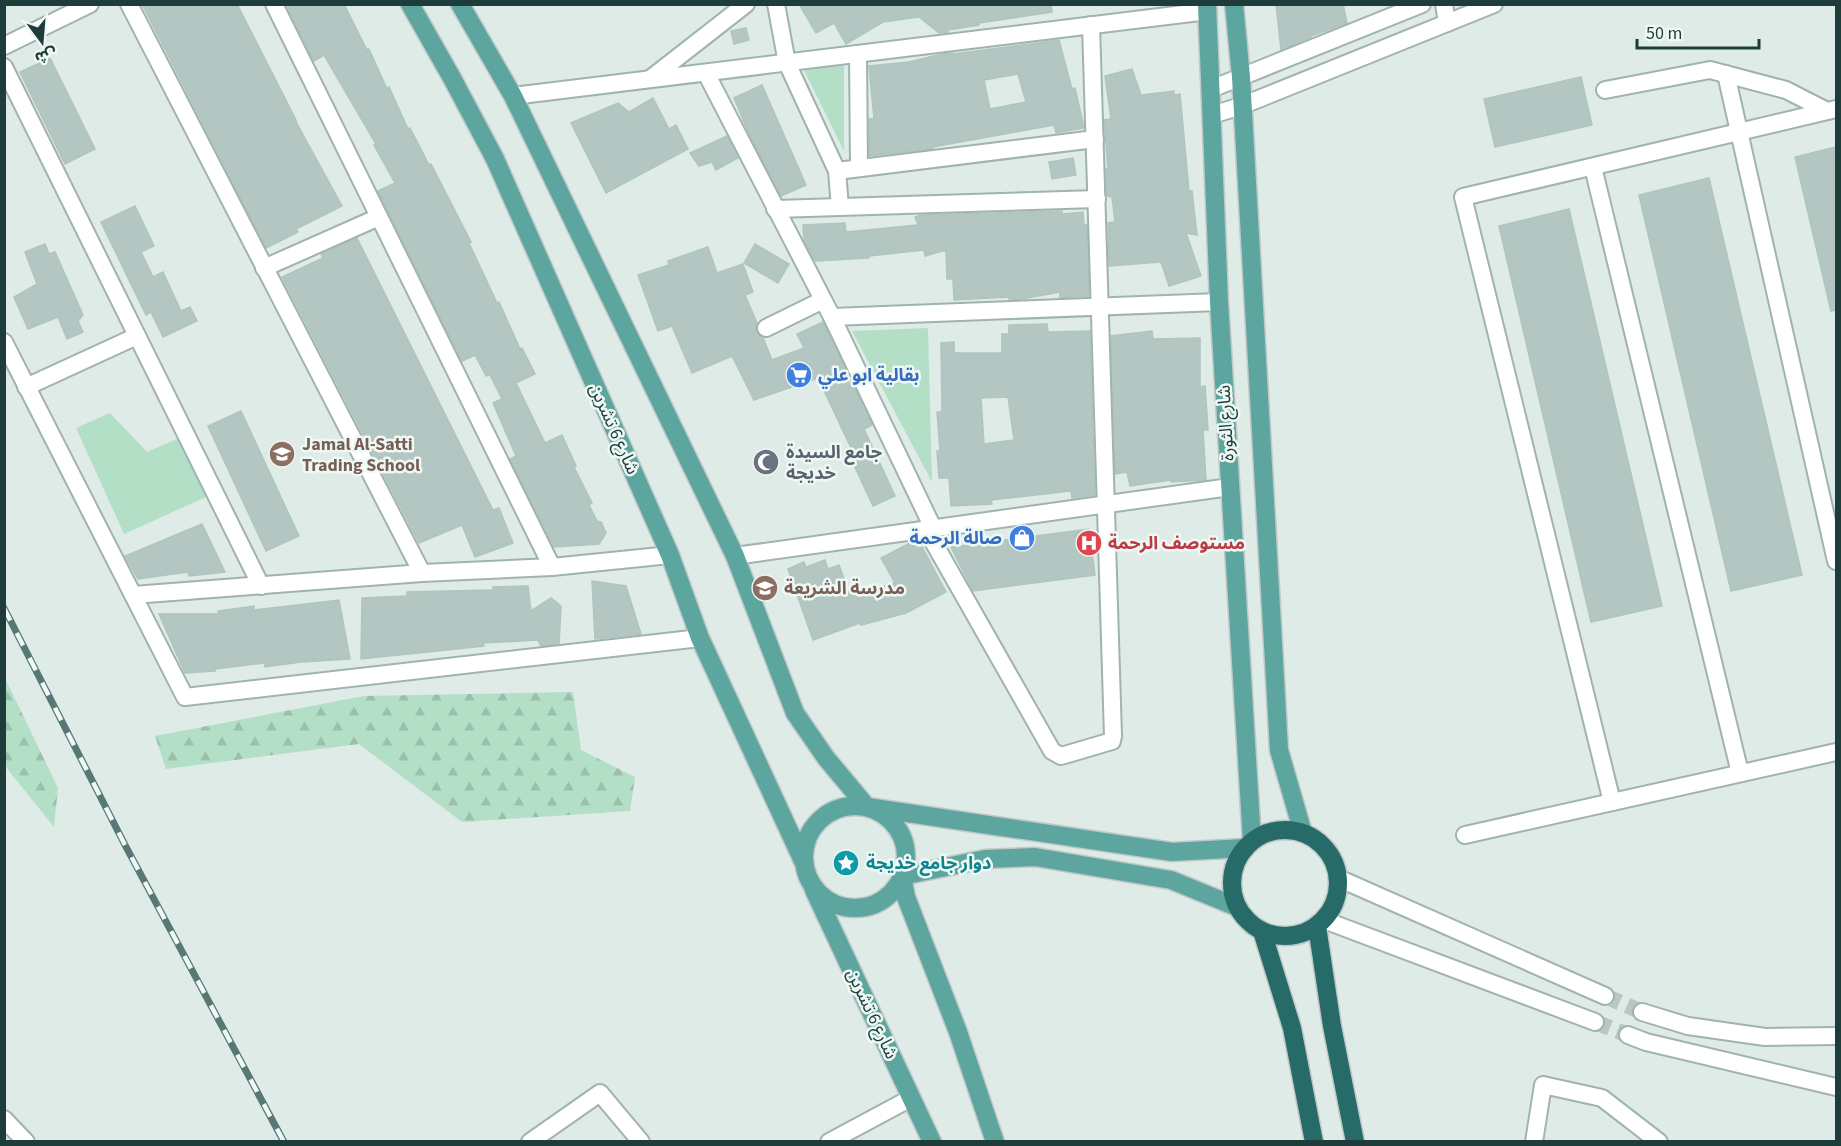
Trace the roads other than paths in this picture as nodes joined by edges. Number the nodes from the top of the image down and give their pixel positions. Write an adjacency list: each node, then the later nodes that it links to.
1 (90, 4): 15 (street)
2 (129, 4): 38 (street)
3 (274, 4): 37 (street)
4 (410, 4): 50 (main road, شارع 6 تشرين)
5 (460, 4): 25 (main road)
6 (746, 4): 22 (street)
7 (776, 4): 17 (street)
8 (1234, 4): 21 (main road, شارع الثورة)
9 (1422, 4): 21 (street)
10 (1444, 4): 13 (street)
11 (1494, 4): 13 (street)
12 (1207, 8): 14 (street); 23 (main road, شارع الثورة)
13 (1447, 23): 26 (street)
14 (1091, 25): 16 (street); 30 (street)
15 (4, 46)
16 (858, 54): 17 (street); 32 (street)
17 (787, 63): 19 (street); 33 (street)
18 (4, 67): 44 (street)
19 (706, 73): 22 (street); 36 (street)
20 (1726, 74): 24 (street); 27 (street); 29 (street)
21 (1241, 77): 23 (street); 26 (main road, شارع الثورة)
22 (649, 80): 25 (street)
23 (1211, 89): 28 (main road, شارع الثورة)
24 (1605, 90)
25 (513, 96): 51 (main road)
26 (1241, 106): 28 (street); 62 (main road, شارع الثورة)
27 (1832, 110): 29 (street)
28 (1212, 115): 40 (main road, شارع الثورة)
29 (1739, 132): 31 (street); 52 (street)
30 (1095, 139): 32 (street); 34 (street)
31 (1593, 166): 59 (street); 60 (street)
32 (859, 167): 33 (street)
33 (837, 171): 35 (street)
34 (1097, 200): 35 (street); 41 (street)
35 (840, 207): 36 (street)
36 (775, 209): 39 (street)
37 (379, 217): 38 (street); 53 (street)
38 (264, 268): 54 (street)
39 (824, 300): 42 (street); 43 (street)
40 (1219, 302): 41 (street); 47 (main road, شارع الثورة)
41 (1100, 305): 42 (street); 48 (street)
42 (832, 317): 49 (street)
43 (766, 328)
44 (137, 336): 46 (street); 55 (street)
45 (4, 342): 46 (street)
46 (26, 387): 56 (street)
47 (1230, 487): 48 (street); 64 (main road, شارع الثورة)
48 (1107, 504): 49 (street); 49 (street)
49 (930, 529): 51 (street)
50 (670, 555): 53 (street); 57 (main road, شارع 6 تشرين)
51 (735, 556): 61 (main road)
52 (1836, 561)
53 (552, 567): 54 (street)
54 (422, 573): 55 (street)
55 (261, 586): 56 (street)
56 (133, 595): 57 (street)
57 (700, 638): 65 (main road, شارع 6 تشرين)
58 (1836, 752): 59 (street)
59 (1740, 773): 60 (street)
60 (1612, 802): 63 (street)
61 (867, 807): 64 (main road); 65 (main road); 66 (main road)
62 (1303, 833): 64 (highway); 67 (highway)
63 (1465, 835)
64 (1249, 844): 69 (highway)
65 (803, 861): 68 (main road)
66 (902, 876): 68 (main road); 69 (main road); 85 (main road)
67 (1338, 878): 70 (highway); 72 (street)
68 (812, 886): 78 (main road, شارع 6 تشرين)
69 (1237, 907): 71 (highway)
70 (1320, 923): 71 (highway); 74 (street); 87 (highway)
71 (1262, 931): 86 (highway)
72 (1605, 996)
73 (1642, 1012): 76 (street)
74 (1595, 1022)
75 (1628, 1035): 77 (street)
76 (1836, 1036)
77 (1836, 1087)
78 (911, 1098): 83 (street); 84 (main road, شارع 6 تشرين)
79 (4, 1119): 80 (street)
80 (26, 1142)
81 (530, 1142): 82 (street)
82 (641, 1142)
83 (829, 1142)
84 (932, 1142)
85 (995, 1142)
86 (1314, 1142)
87 (1355, 1142)
88 (1534, 1142): 89 (street)
89 (1659, 1142)

